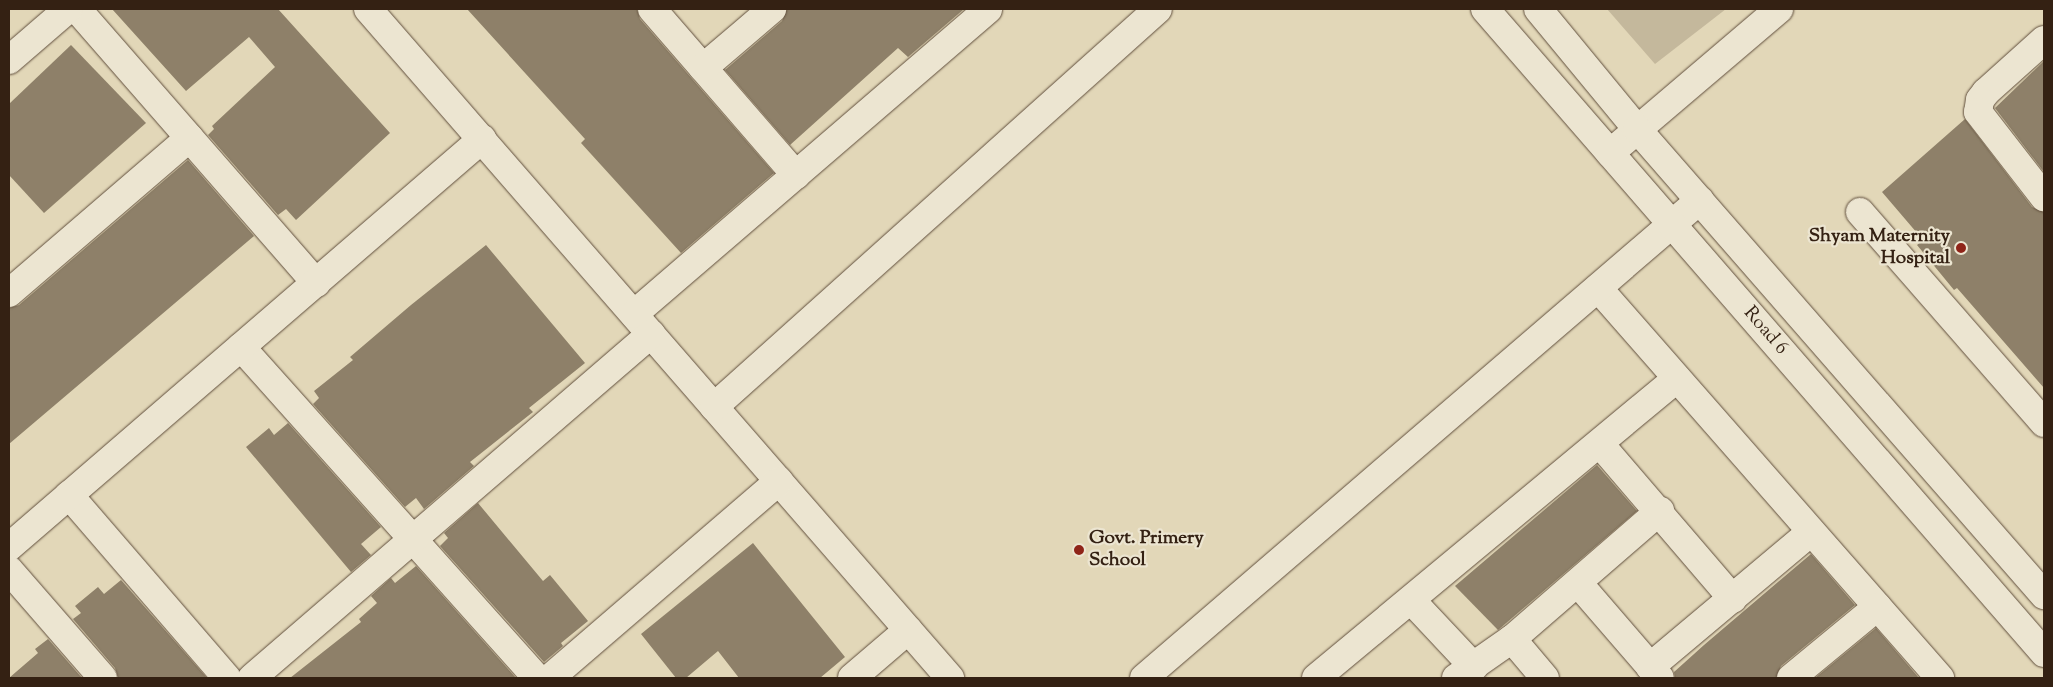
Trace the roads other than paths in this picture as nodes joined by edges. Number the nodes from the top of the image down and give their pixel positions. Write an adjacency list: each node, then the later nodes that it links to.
1 (68, 9): 12 (street)
2 (77, 9): 15 (street)
3 (368, 9): 16 (street)
4 (652, 9): 13 (street)
5 (772, 9): 13 (street)
6 (988, 9): 18 (street)
7 (1158, 9): 31 (street)
8 (1485, 9): 17 (street, Road 6)
9 (1538, 9): 14 (street, Road 6)
10 (1779, 9): 14 (street)
11 (2044, 40): 19 (street)
12 (9, 60)
13 (703, 68): 18 (street)
14 (1637, 129): 17 (street); 20 (street, Road 6)
15 (189, 138): 23 (street); 25 (street)
16 (482, 140): 23 (street); 26 (street)
17 (1610, 153): 22 (street, Road 6)
18 (796, 174): 26 (street)
19 (2044, 197)
20 (1700, 200): 22 (street); 42 (street, Road 6)
21 (1860, 212): 30 (street)
22 (1672, 224): 24 (street); 48 (street, Road 6)
23 (316, 283): 28 (street)
24 (1598, 288): 29 (street); 58 (street)
25 (9, 293)
26 (634, 314): 27 (street)
27 (651, 334): 31 (street); 38 (street)
28 (241, 347): 35 (street); 38 (street)
29 (1677, 378): 33 (street); 37 (street)
30 (2035, 395): 32 (street)
31 (714, 407): 34 (street)
32 (2044, 423)
33 (1600, 444): 36 (street); 44 (street)
34 (779, 481): 46 (street); 55 (street)
35 (69, 495): 39 (street); 52 (street)
36 (1660, 511): 41 (street); 43 (street)
37 (1811, 532): 43 (street); 45 (street)
38 (413, 540): 53 (street); 54 (street)
39 (9, 547)
40 (9, 570): 51 (street)
41 (1578, 583): 47 (street); 50 (street)
42 (2044, 595)
43 (1733, 599): 50 (street)
44 (1410, 600): 49 (street); 59 (street)
45 (1877, 606): 61 (street); 62 (street)
46 (908, 630): 56 (street); 57 (street)
47 (1512, 639): 49 (street); 60 (street)
48 (2044, 653)
49 (1465, 672)
50 (1655, 672)
51 (103, 678)
52 (227, 678)
53 (252, 678)
54 (537, 678)
55 (550, 678)
56 (852, 678)
57 (950, 678)
58 (1144, 678)
59 (1316, 678)
60 (1545, 678)
61 (1791, 678)
62 (1939, 678)

